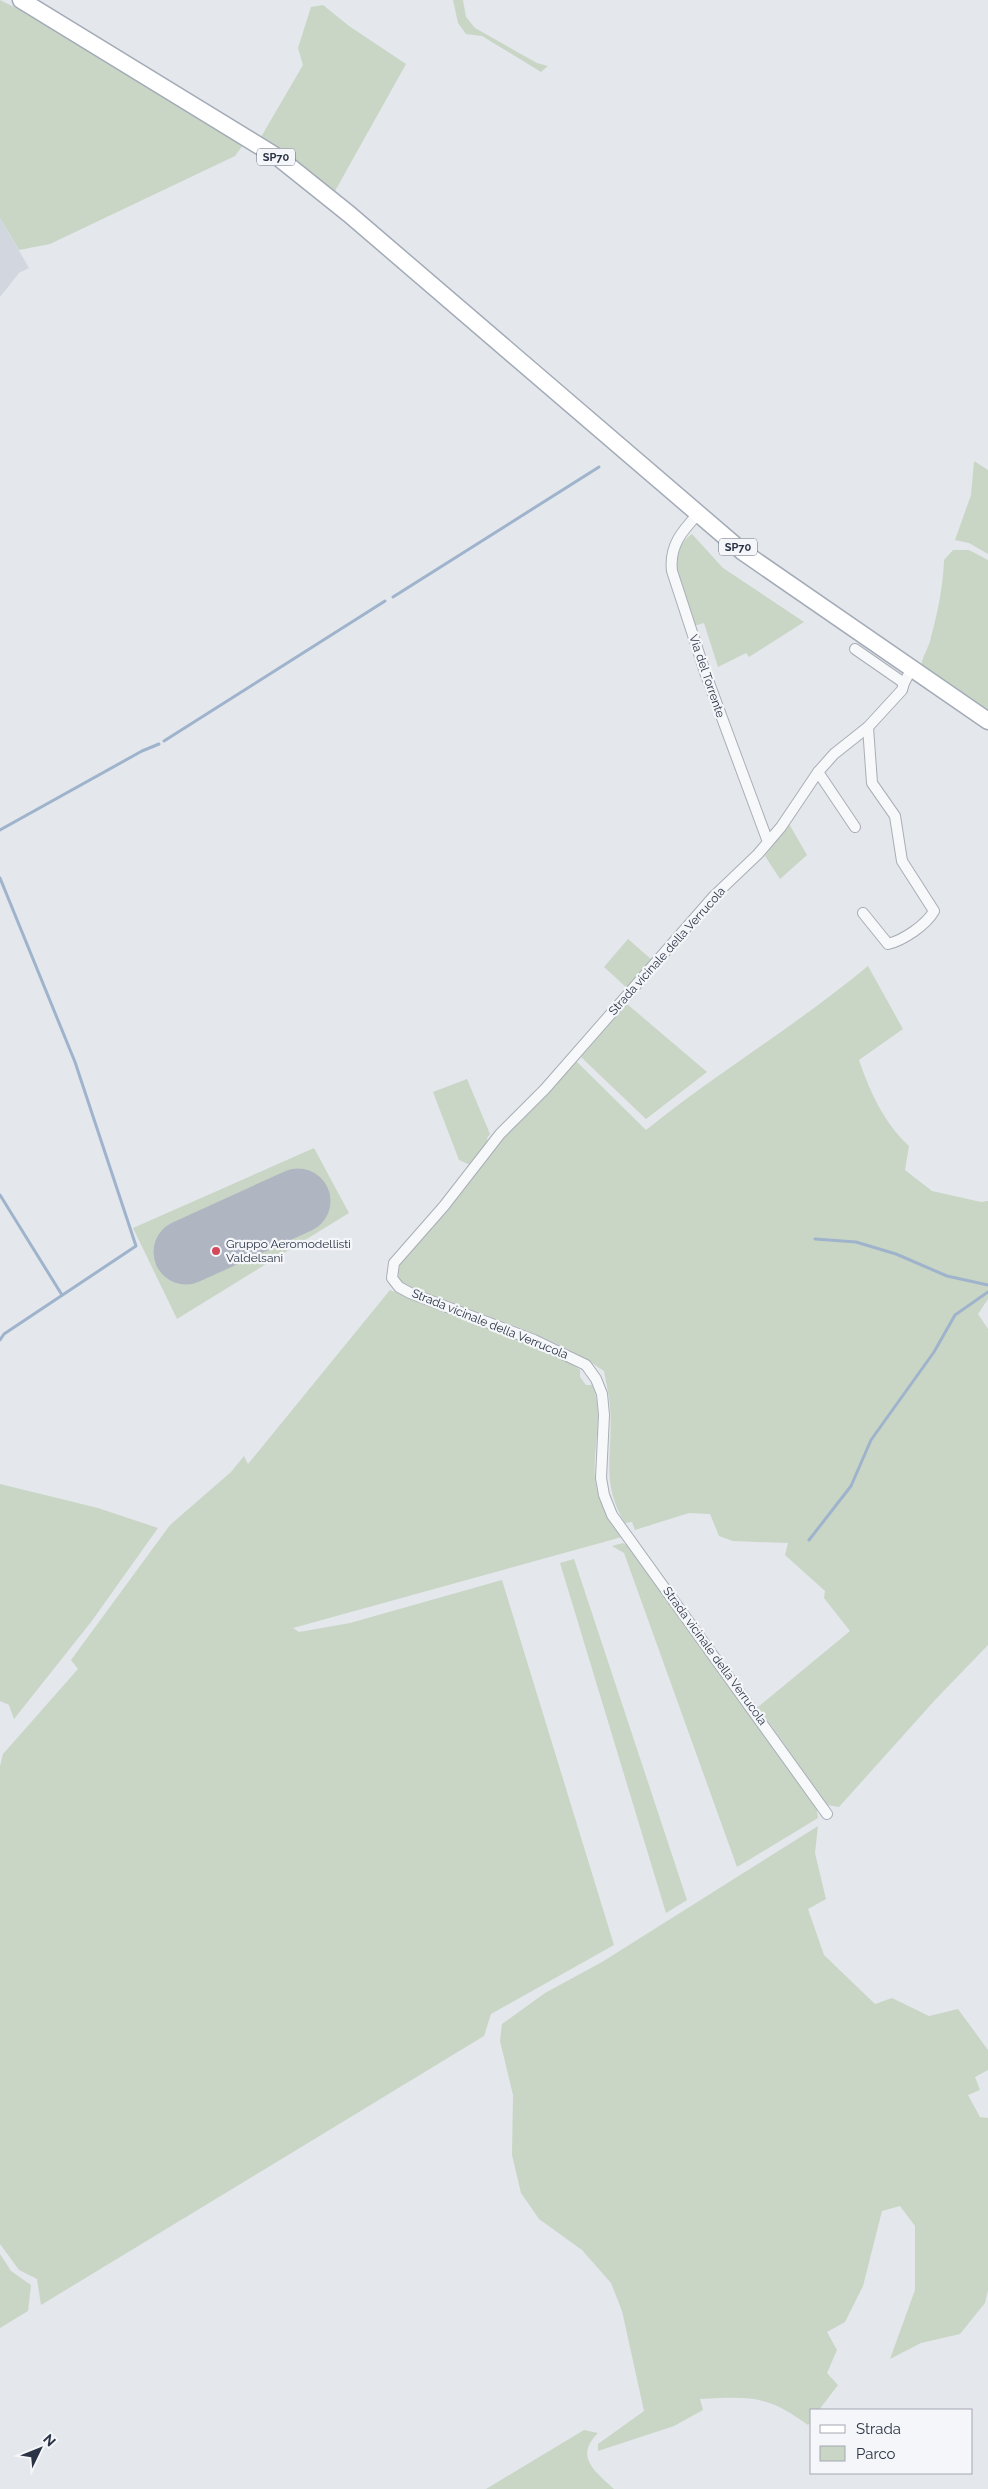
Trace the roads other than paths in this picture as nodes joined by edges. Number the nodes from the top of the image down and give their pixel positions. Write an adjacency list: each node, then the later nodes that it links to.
1 (21, 0): 2 (main road, SP70)
2 (698, 514): 4 (main road, SP70); 10 (street, Via del Torrente)
3 (855, 649): 5 (street)
4 (912, 668): 5 (street); 6 (main road, SP70)
5 (904, 682): 7 (street)
6 (988, 721)
7 (868, 727): 8 (street); 11 (street)
8 (818, 772): 9 (street); 10 (street)
9 (855, 826)
10 (768, 842): 12 (street, Strada vicinale della Verrucola)
11 (863, 913)
12 (827, 1814)

